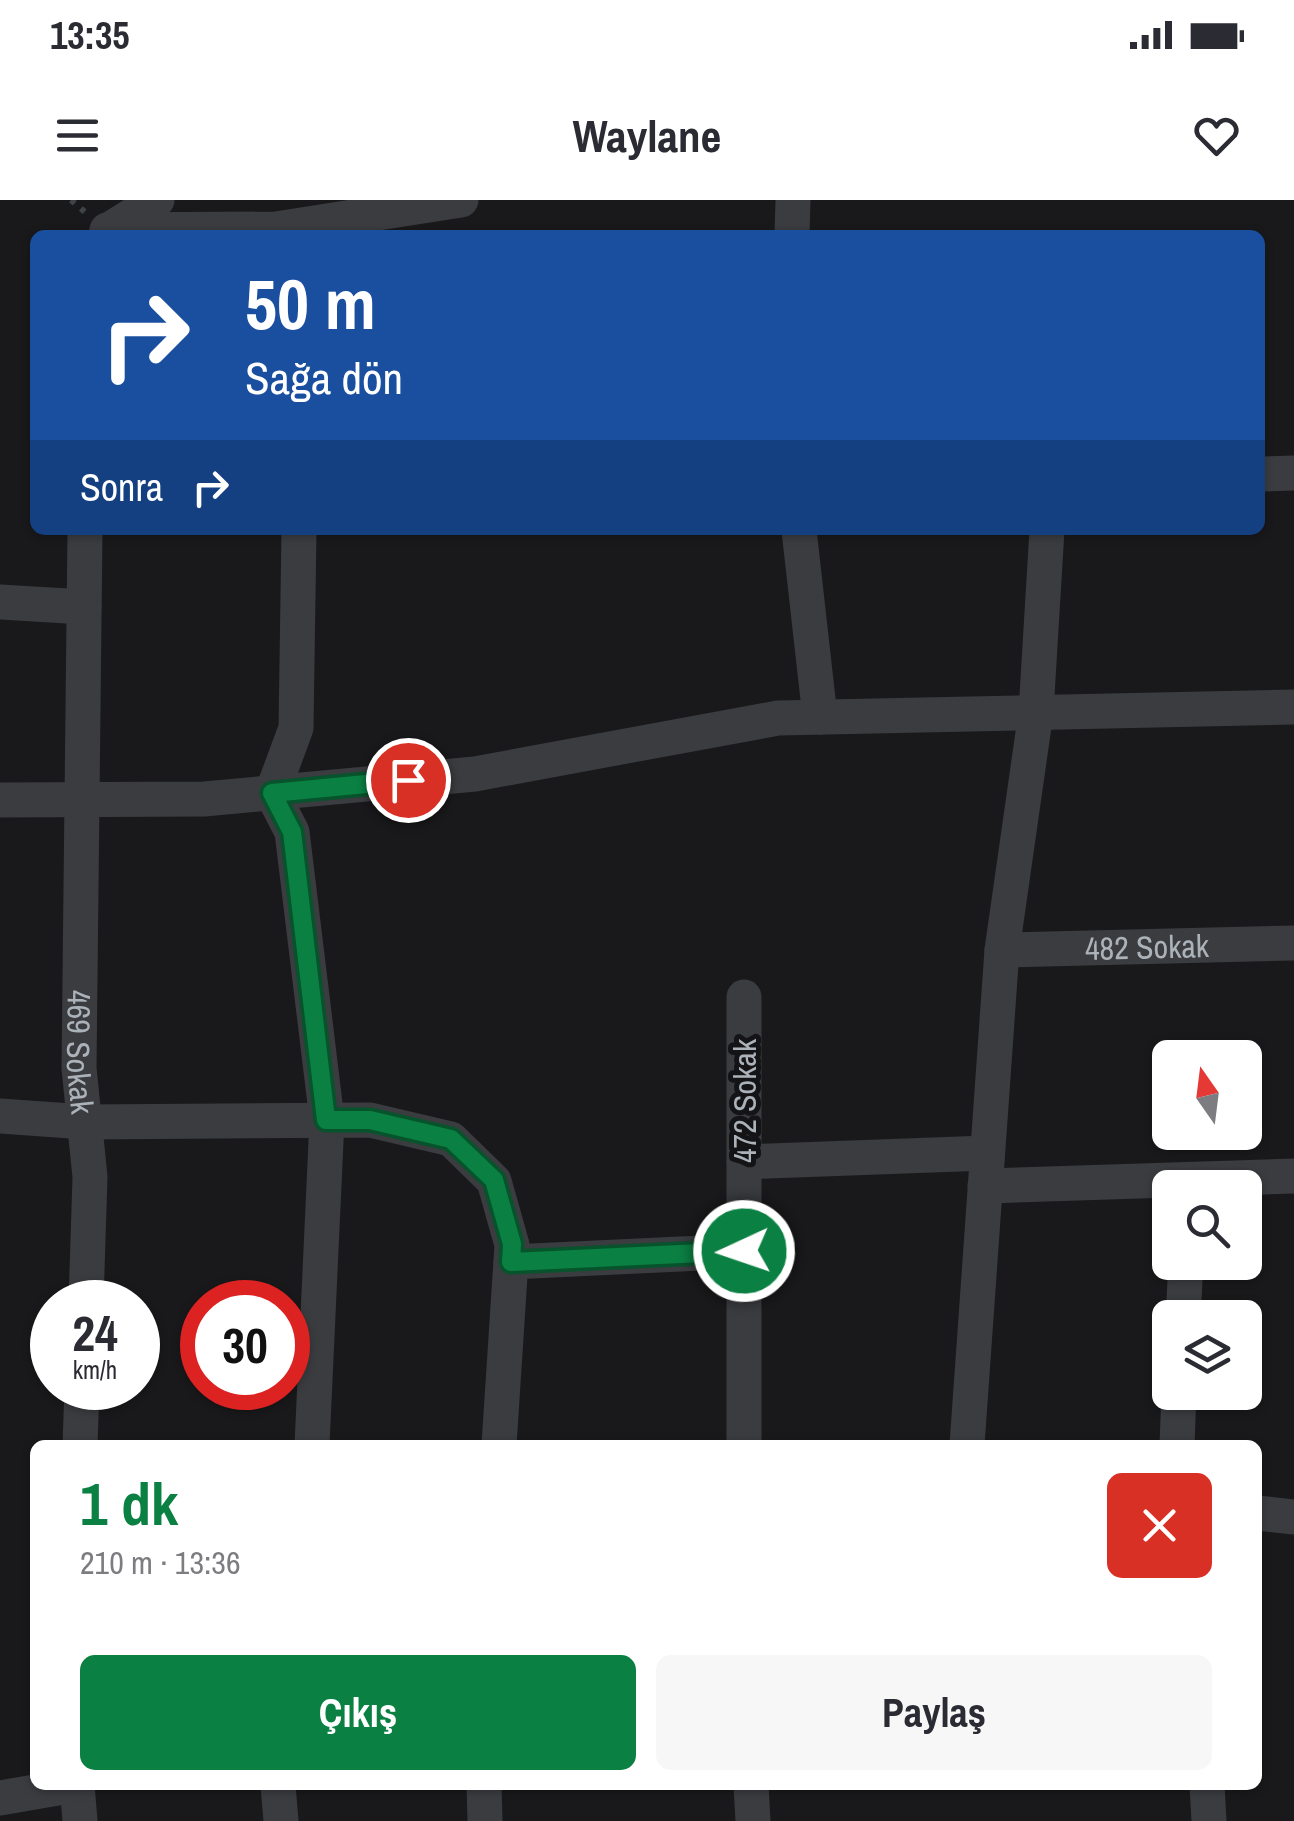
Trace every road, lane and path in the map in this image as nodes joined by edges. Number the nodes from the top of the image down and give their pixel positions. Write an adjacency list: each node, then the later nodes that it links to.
1 (158, 200): 5 (street)
2 (461, 200): 4 (street)
3 (793, 200): 7 (street)
4 (276, 221): 6 (street)
5 (109, 230)
6 (137, 230)
7 (792, 230)
8 (1265, 474): 9 (street)
9 (1294, 474)
10 (84, 535): 15 (street, 469 Sokak)
11 (300, 535): 19 (street)
12 (800, 535): 18 (street)
13 (1047, 535): 17 (street)
14 (0, 602): 15 (street)
15 (84, 607): 21 (street, 469 Sokak)
16 (1294, 707): 17 (street)
17 (1036, 712): 18 (street); 23 (street)
18 (820, 716): 19 (street)
19 (272, 793): 21 (street); 26 (street)
20 (0, 800): 21 (street)
21 (82, 800): 27 (street, 469 Sokak)
22 (1294, 944): 23 (street, 482 Sokak)
23 (1002, 950): 29 (street)
24 (744, 996): 28 (street, 472 Sokak)
25 (0, 1116): 27 (street)
26 (326, 1120): 27 (street); 34 (street); 39 (street)
27 (85, 1122): 35 (street, 469 Sokak)
28 (744, 1162): 29 (street); 33 (street, 472 Sokak)
29 (986, 1169): 32 (street); 42 (street)
30 (1294, 1176): 31 (street)
31 (1262, 1178)
32 (1152, 1180)
33 (744, 1251): 34 (street); 41 (street, 472 Sokak)
34 (511, 1262): 40 (street)
35 (87, 1280)
36 (81, 1410): 38 (street)
37 (1179, 1410): 43 (street)
38 (80, 1440)
39 (312, 1440)
40 (498, 1440)
41 (744, 1440)
42 (966, 1440)
43 (1177, 1440)
44 (1262, 1514): 45 (street)
45 (1294, 1518)
46 (47, 1790): 52 (street)
47 (77, 1790): 53 (street)
48 (278, 1790): 54 (street)
49 (484, 1790): 55 (street)
50 (751, 1790): 56 (street)
51 (1207, 1790): 57 (street)
52 (0, 1798)
53 (80, 1821)
54 (281, 1821)
55 (486, 1821)
56 (753, 1821)
57 (1209, 1821)

